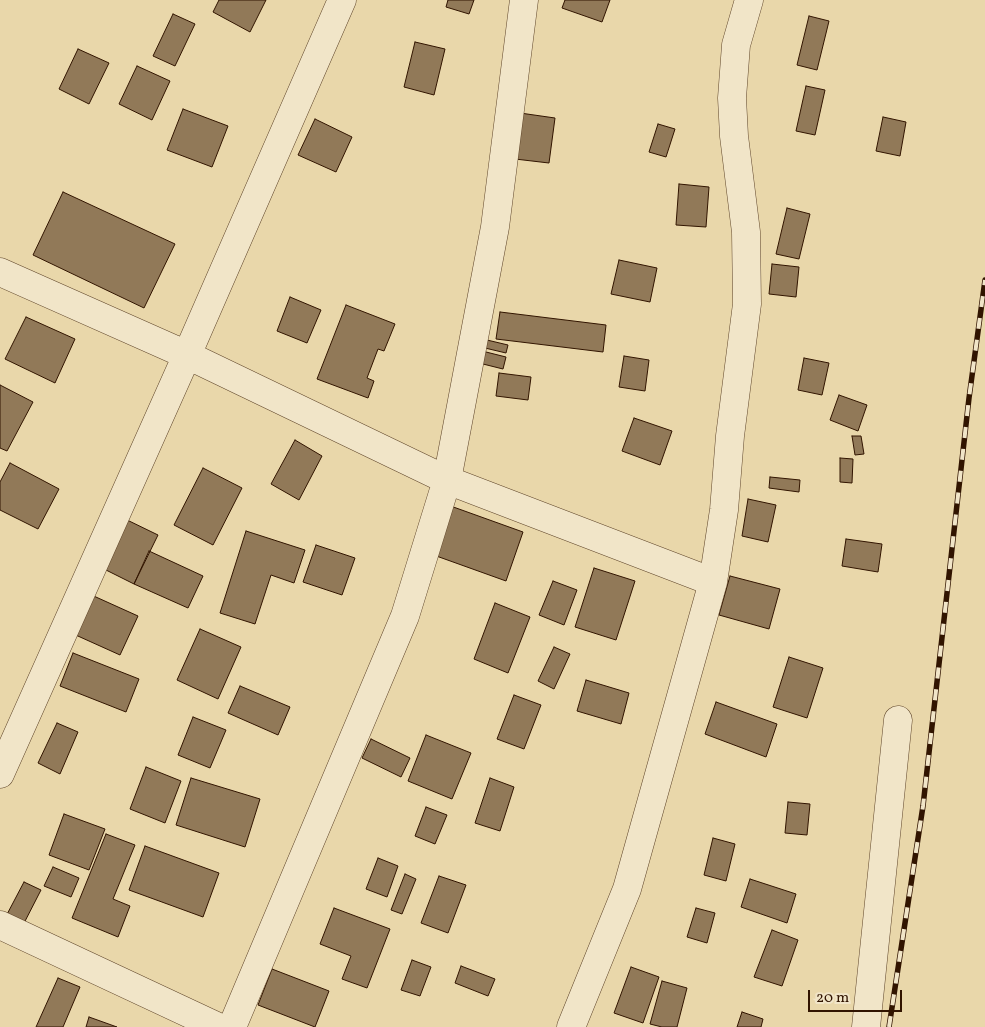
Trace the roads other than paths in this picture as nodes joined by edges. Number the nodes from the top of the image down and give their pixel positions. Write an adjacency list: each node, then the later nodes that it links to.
1 (342, 0): 5 (street)
2 (524, 0): 6 (street)
3 (749, 0): 7 (street)
4 (0, 272): 5 (street)
5 (187, 355): 6 (street); 9 (street)
6 (447, 480): 7 (street); 12 (street)
7 (713, 582): 13 (street)
8 (898, 720): 14 (street)
9 (0, 774)
10 (0, 925): 11 (street)
11 (218, 1027)
12 (232, 1027)
13 (571, 1027)
14 (866, 1027)

